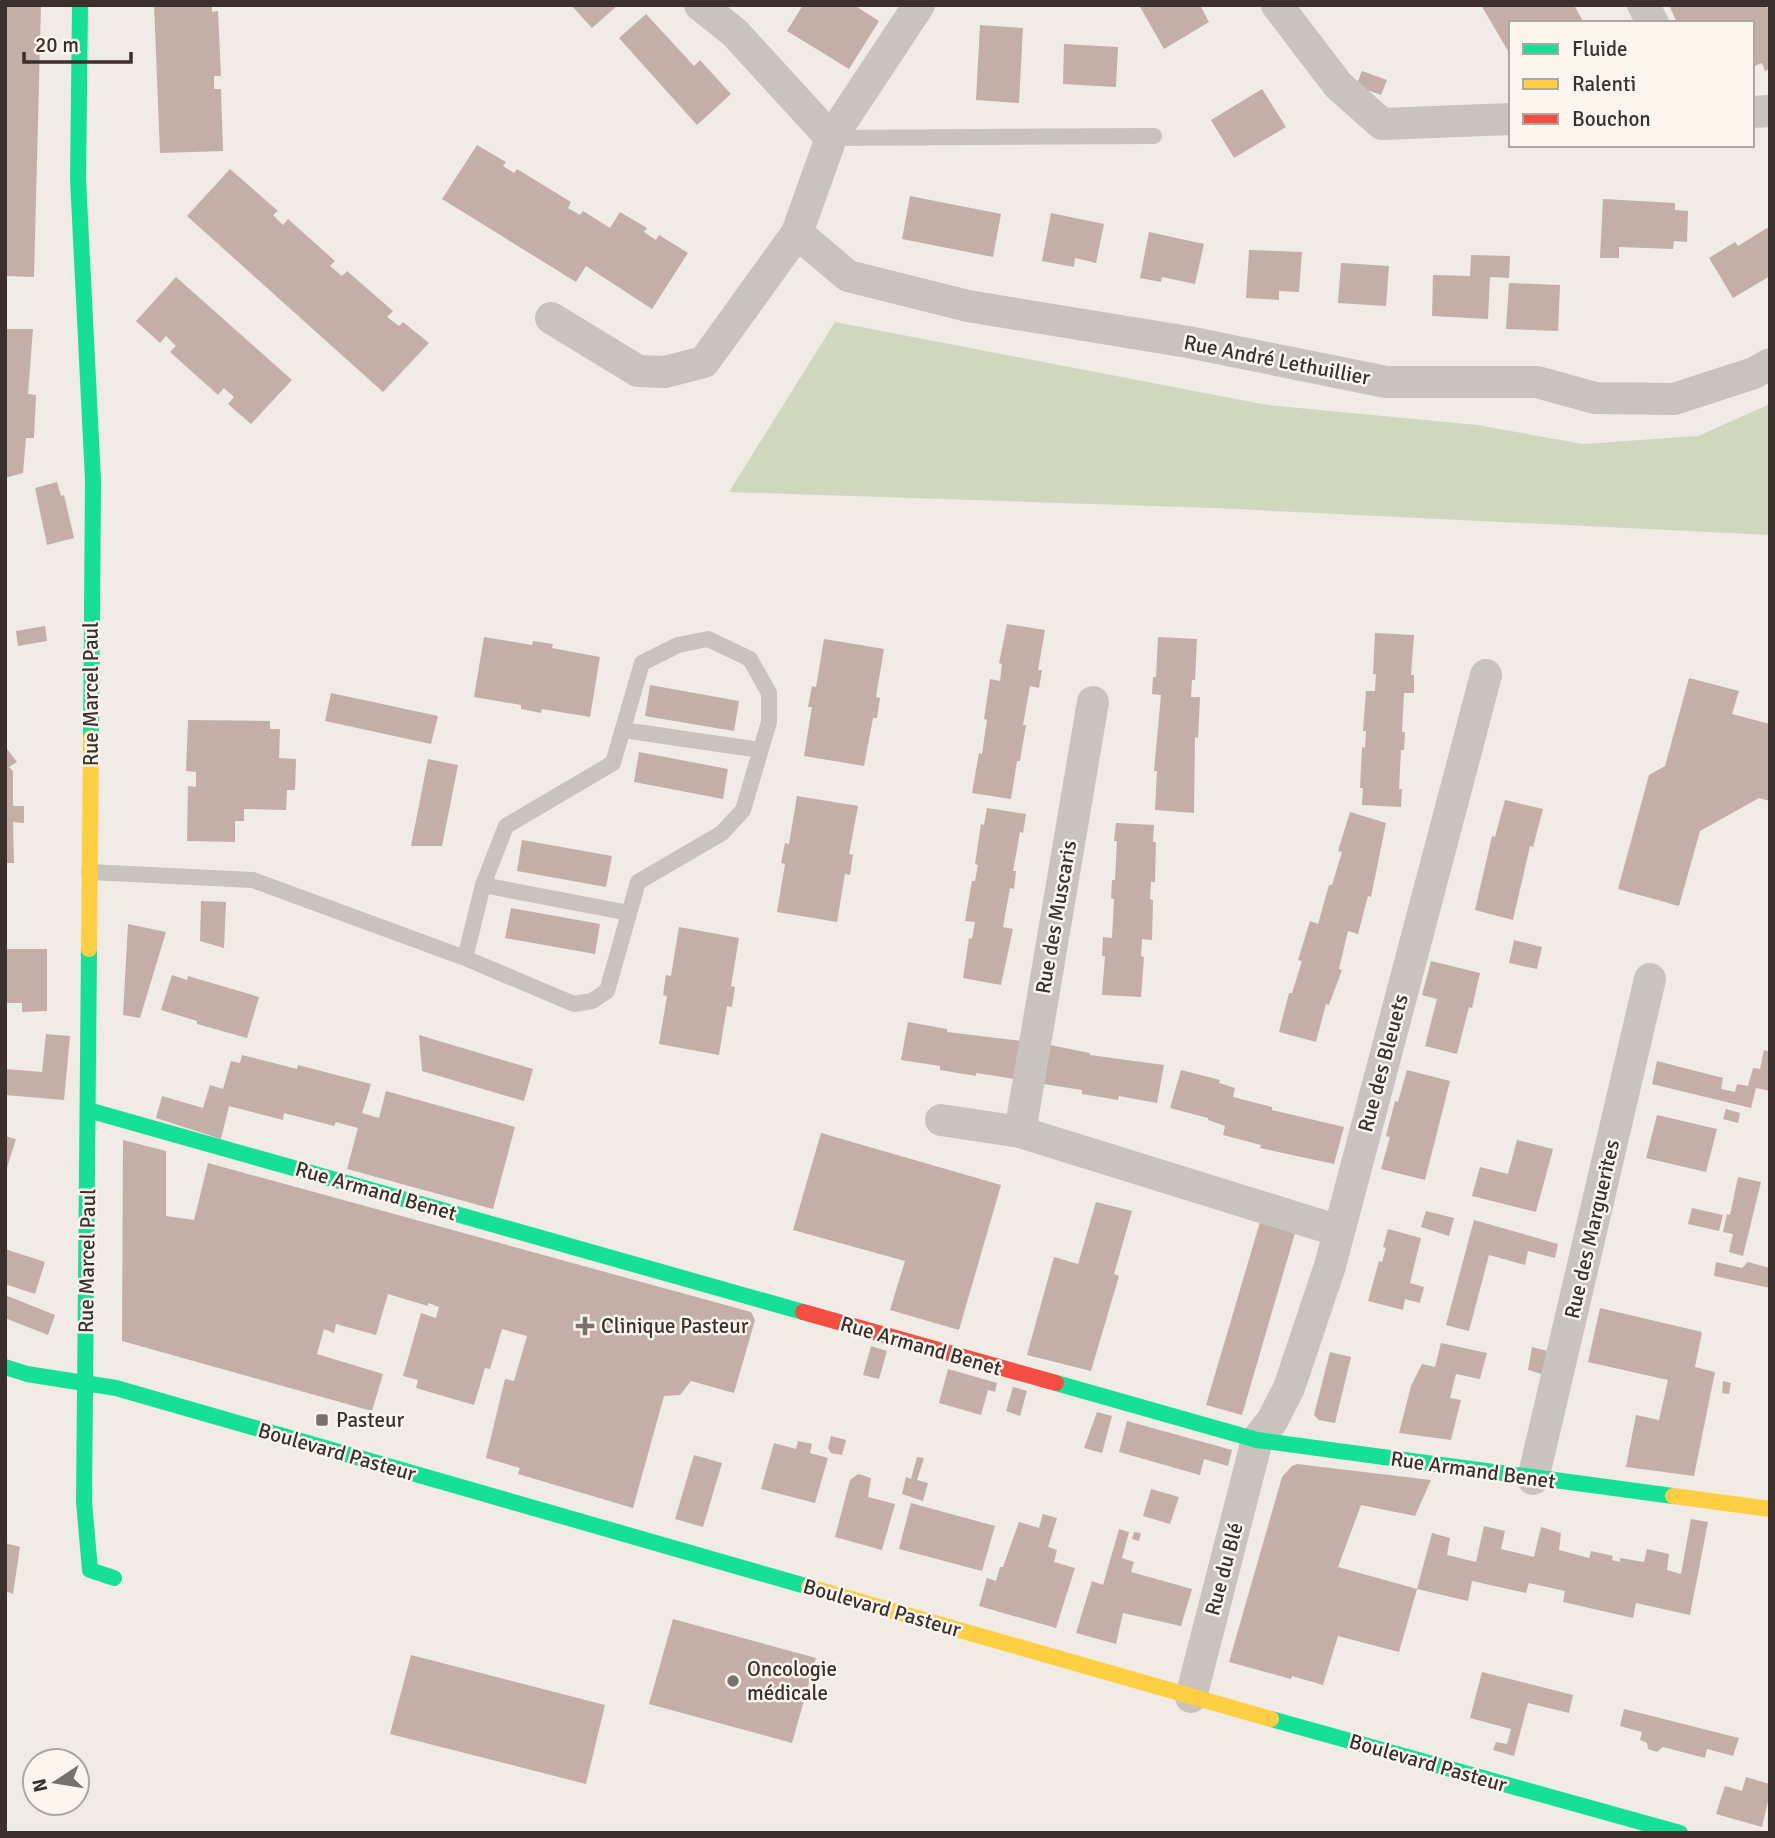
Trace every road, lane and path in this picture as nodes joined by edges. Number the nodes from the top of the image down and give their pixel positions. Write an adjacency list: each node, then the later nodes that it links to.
1 (80, 5): 17 (street, Rue Marcel Paul)
2 (700, 5): 9 (street)
3 (919, 5): 9 (street)
4 (1277, 5): 7 (street)
5 (1643, 5): 6 (street)
6 (1652, 21)
7 (1509, 119)
8 (1154, 136): 9 (lane)
9 (831, 138): 10 (street)
10 (797, 233): 11 (street); 12 (street, Rue André Lethuillier)
11 (551, 318)
12 (1770, 363)
13 (1486, 675): 25 (street, Rue des Bleuets)
14 (1093, 702): 24 (street, Rue des Muscaris)
15 (623, 730): 16 (lane); 16 (lane); 18 (lane)
16 (760, 750): 19 (lane)
17 (89, 872): 20 (lane); 22 (street, Rue Marcel Paul)
18 (483, 885): 19 (lane); 20 (lane)
19 (629, 913): 20 (lane)
20 (465, 958)
21 (1650, 979): 29 (street, Rue des Marguerites)
22 (88, 1110): 27 (street, Rue Marcel Paul); 28 (street, Rue Armand Benet)
23 (941, 1120): 24 (street)
24 (1020, 1132): 25 (street)
25 (1339, 1231): 28 (street, Rue des Bleuets)
26 (5, 1367): 27 (street, Boulevard Pasteur)
27 (86, 1382): 31 (street, Rue Marcel Paul); 32 (street, Boulevard Pasteur)
28 (1258, 1440): 29 (street, Rue Armand Benet); 32 (street, Rue du Blé)
29 (1533, 1479): 30 (street, Rue Armand Benet)
30 (1770, 1509)
31 (114, 1578)
32 (1191, 1697): 33 (street, Boulevard Pasteur)
33 (1680, 1833)

